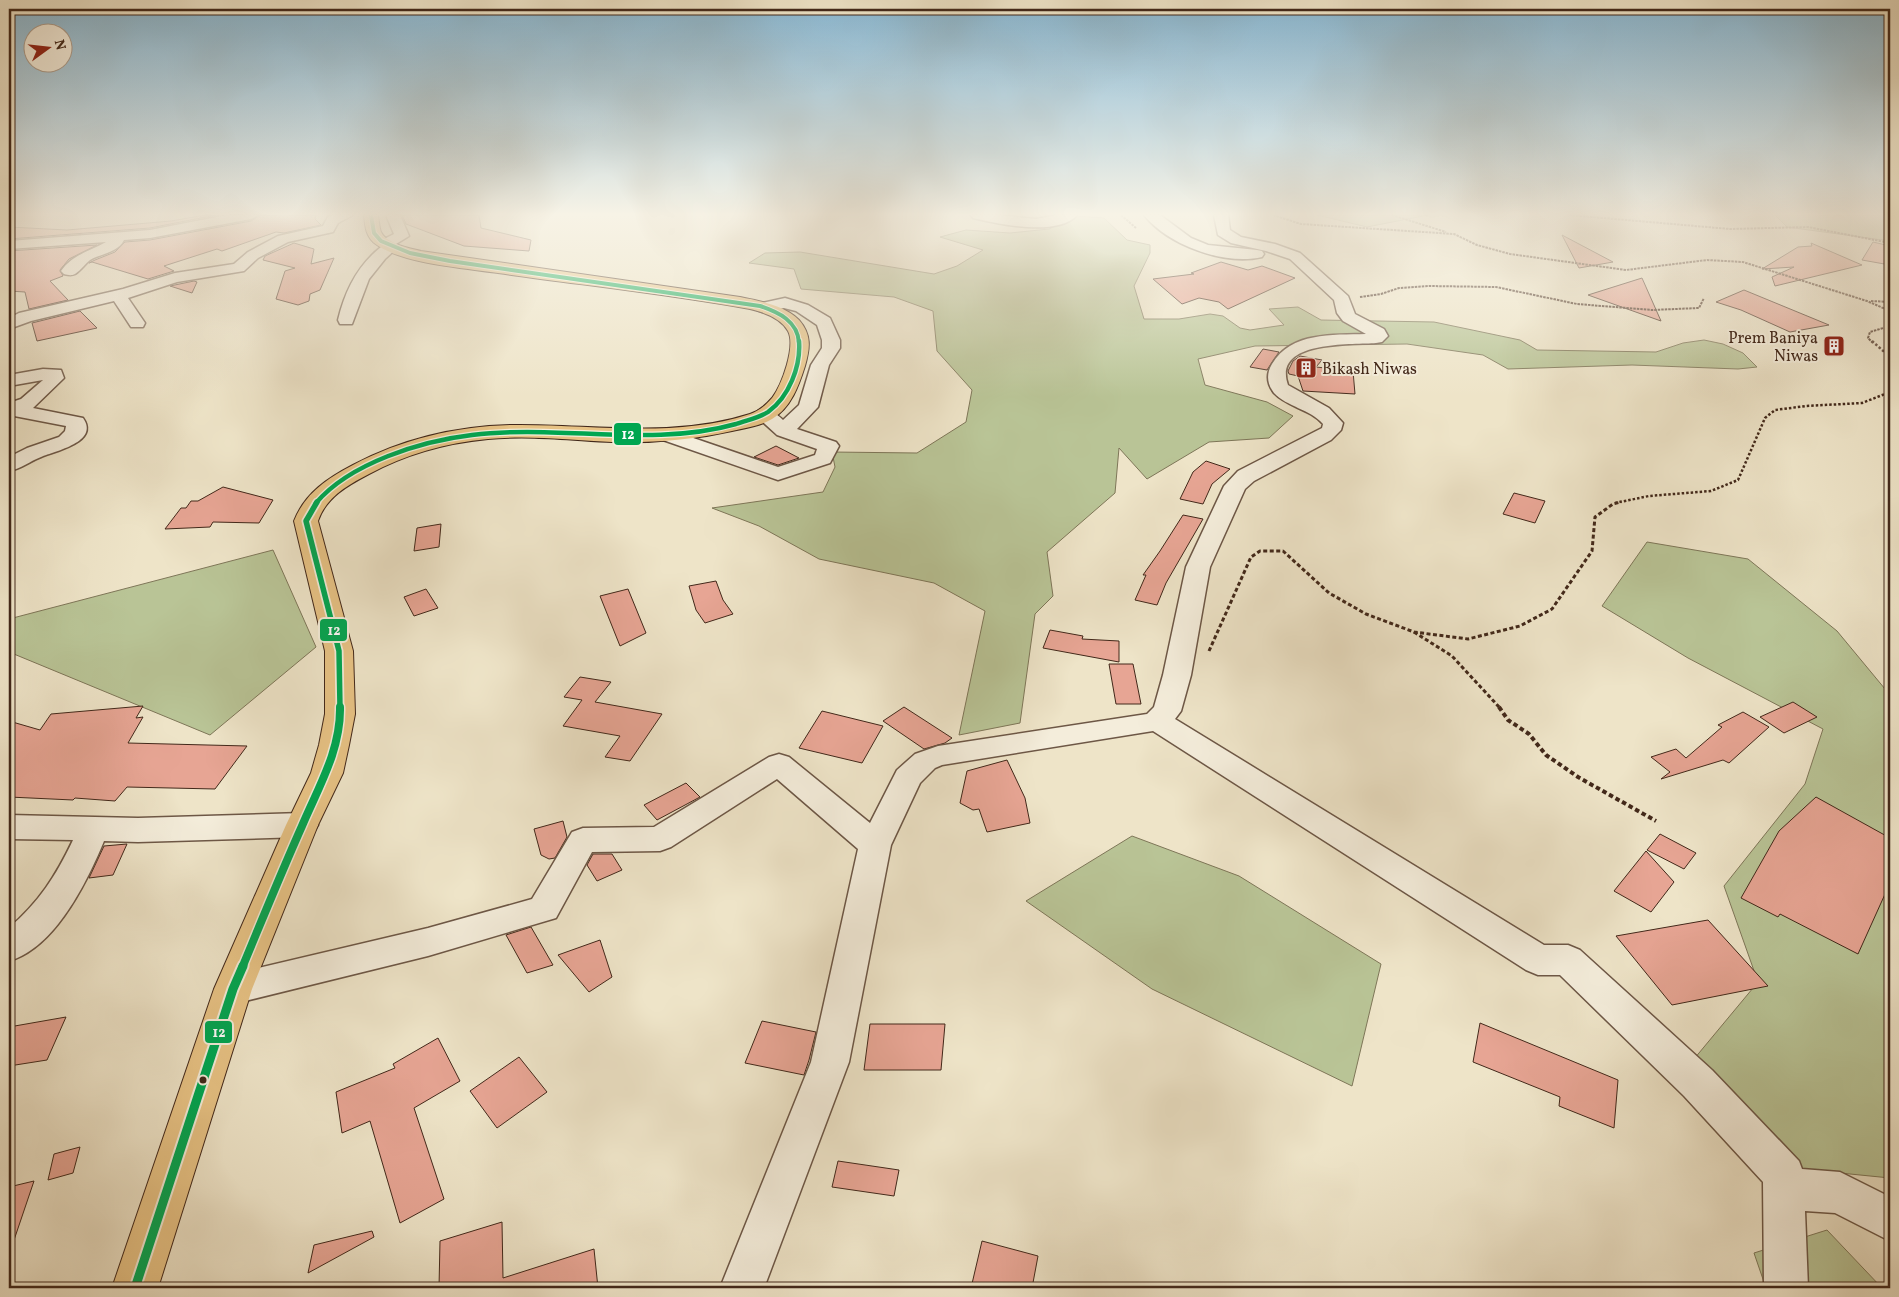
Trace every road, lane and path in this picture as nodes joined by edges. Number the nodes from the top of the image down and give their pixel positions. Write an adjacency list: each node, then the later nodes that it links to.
1 (192, 276): 6 (street)
2 (362, 276): 13 (street)
3 (553, 276): 11 (highway)
4 (1317, 276): 7 (street)
5 (1787, 276): 9 (path)
6 (118, 295): 14 (street); 15 (street)
7 (1342, 298): 8 (path); 26 (street)
8 (1704, 298)
9 (1867, 301): 10 (path); 12 (path)
10 (1890, 302)
11 (763, 307): 21 (highway); 22 (street)
12 (1890, 311)
13 (346, 320)
14 (137, 323)
15 (9, 324)
16 (1890, 326): 17 (path)
17 (1890, 358)
18 (9, 380): 20 (street)
19 (1890, 380): 25 (path)
20 (14, 412): 24 (street)
21 (765, 415): 22 (street); 23 (highway)
22 (784, 431): 23 (street)
23 (670, 436): 29 (highway)
24 (9, 465)
25 (1414, 632): 26 (path); 28 (path)
26 (1177, 675): 27 (street)
27 (1157, 721): 32 (street); 35 (street)
28 (1656, 821)
29 (302, 825): 31 (street); 34 (highway)
30 (9, 827): 31 (street)
31 (93, 830): 33 (street)
32 (875, 845): 34 (street); 38 (street)
33 (9, 948)
34 (233, 989): 37 (highway)
35 (1783, 1188): 36 (street); 39 (street)
36 (1890, 1220)
37 (136, 1288)
38 (742, 1288)
39 (1786, 1288)

